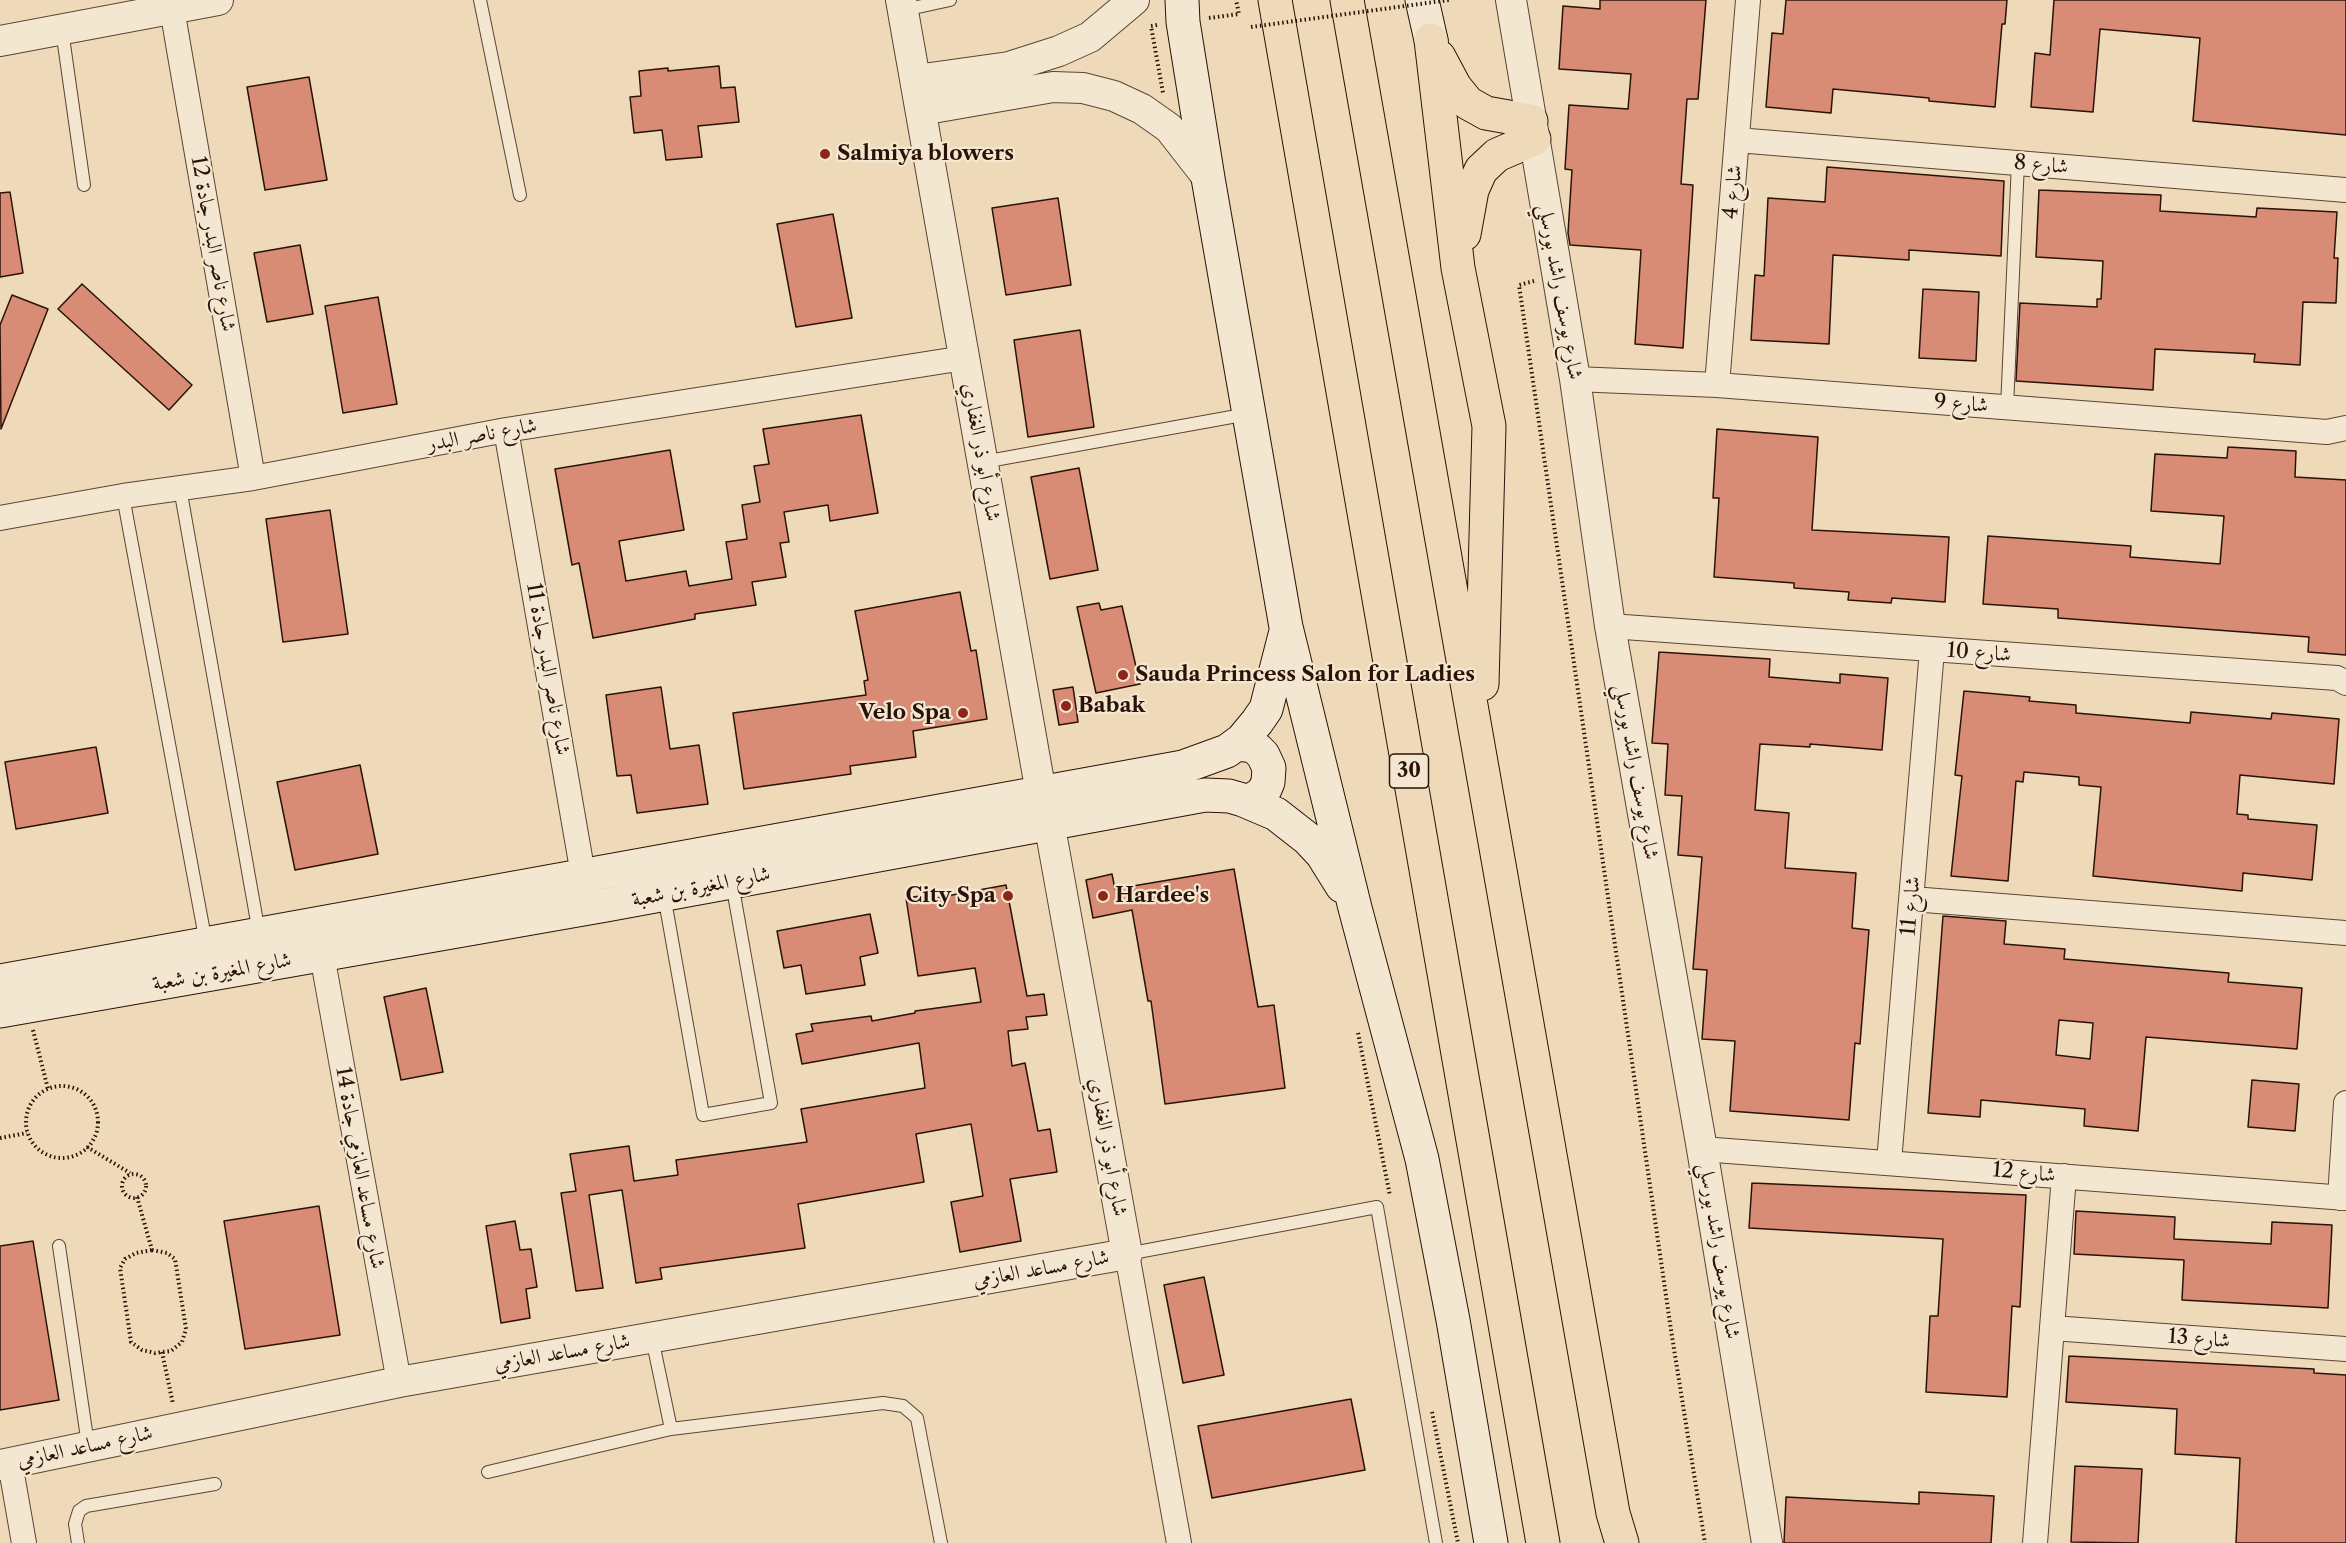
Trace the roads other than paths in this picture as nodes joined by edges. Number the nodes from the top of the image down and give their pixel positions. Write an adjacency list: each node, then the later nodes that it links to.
1 (218, 0): 12 (street)
2 (480, 0): 24 (lane)
3 (950, 0): 11 (lane)
4 (1134, 0): 16 (street)
5 (1182, 0): 21 (main road)
6 (1275, 0): 80 (highway, 30)
7 (1347, 0): 43 (highway)
8 (1422, 0): 14 (main road)
9 (1511, 0): 18 (street, شارع يوسف راشد بورسلي)
10 (1748, 0): 19 (street, شارع 4)
11 (902, 5): 16 (street, شارع أبو ذر الغفاري)
12 (172, 9): 13 (street); 34 (street, شارع ناصر البدر جادة 12)
13 (62, 30): 15 (street); 22 (lane)
14 (1431, 40): 18 (highway); 25 (highway)
15 (0, 42)
16 (916, 80): 17 (street, شارع أبو ذر الغفاري)
17 (921, 110): 21 (street); 26 (street, شارع أبو ذر الغفاري)
18 (1532, 130): 25 (highway); 27 (street, شارع يوسف راشد بورسلي)
19 (1737, 140): 20 (street, شارع 8); 28 (street, شارع 4)
20 (2018, 163): 23 (street, شارع 8); 29 (lane)
21 (1208, 178): 30 (main road)
22 (84, 184)
23 (2346, 189)
24 (520, 195)
25 (1458, 268): 43 (highway)
26 (964, 358): 32 (street, شارع ناصر البدر); 33 (street, شارع أبو ذر الغفاري)
27 (1575, 379): 28 (street, شارع 9); 38 (street, شارع يوسف راشد بورسلي)
28 (1717, 385): 29 (street, شارع 9)
29 (2007, 407): 31 (street, شارع 9)
30 (1249, 413): 33 (lane); 39 (main road)
31 (2346, 428)
32 (506, 430): 34 (street, شارع ناصر البدر); 47 (street, شارع ناصر البدر جادة 11)
33 (983, 462): 45 (street, شارع أبو ذر الغفاري)
34 (253, 478): 35 (street, شارع ناصر البدر)
35 (180, 488): 36 (street, شارع ناصر البدر); 52 (lane)
36 (123, 496): 37 (street, شارع ناصر البدر); 53 (lane)
37 (0, 518)
38 (1610, 626): 40 (street, شارع 10); 58 (street, شارع يوسف راشد بورسلي)
39 (1286, 627): 42 (main road, شارع المغيرة بن شعبة); 50 (main road)
40 (1932, 650): 41 (street, شارع 10); 49 (street, شارع 11)
41 (2346, 683)
42 (1238, 744): 44 (main road); 45 (main road, شارع المغيرة بن شعبة)
43 (1480, 755): 73 (highway)
44 (1249, 802): 45 (main road, شارع المغيرة بن شعبة); 50 (main road, شارع المغيرة بن شعبة)
45 (1045, 808): 46 (main road, شارع المغيرة بن شعبة); 47 (main road, شارع المغيرة بن شعبة); 63 (street, شارع أبو ذر الغفاري)
46 (732, 881): 48 (main road, شارع المغيرة بن شعبة); 48 (lane)
47 (586, 892): 48 (main road, شارع المغيرة بن شعبة); 52 (main road, شارع المغيرة بن شعبة); 54 (main road, شارع المغيرة بن شعبة)
48 (664, 894)
49 (1912, 899): 51 (street); 59 (street, شارع 11)
50 (1355, 908): 79 (main road)
51 (2346, 933)
52 (259, 935): 53 (main road, شارع المغيرة بن شعبة)
53 (206, 944): 55 (main road, شارع المغيرة بن شعبة)
54 (322, 955): 56 (main road, شارع المغيرة بن شعبة); 67 (street, شارع مساعد العازمي جادة 14)
55 (0, 981)
56 (14, 1009)
57 (2346, 1103): 61 (street)
58 (1702, 1149): 59 (street, شارع 12); 81 (street, شارع يوسف راشد بورسلي)
59 (1889, 1162): 60 (street, شارع 12)
60 (2064, 1176): 61 (street, شارع 12); 64 (street)
61 (2343, 1198)
62 (59, 1246): 69 (lane)
63 (1127, 1254): 65 (street, شارع مساعد العازمي); 77 (street, شارع أبو ذر الغفاري); 78 (lane)
64 (2052, 1328): 66 (street, شارع 13); 82 (street)
65 (652, 1337): 67 (street, شارع مساعد العازمي); 68 (lane)
66 (2346, 1349)
67 (399, 1382): 69 (street, شارع مساعد العازمي)
68 (671, 1429): 71 (lane); 76 (lane)
69 (88, 1445): 70 (street, شارع مساعد العازمي)
70 (5, 1464): 74 (street)
71 (488, 1472)
72 (215, 1484): 75 (lane)
73 (1618, 1533)
74 (24, 1543)
75 (78, 1543)
76 (941, 1543)
77 (1179, 1543)
78 (1436, 1543)
79 (1491, 1543)
80 (1543, 1543)
81 (1767, 1543)
82 (2035, 1543)

